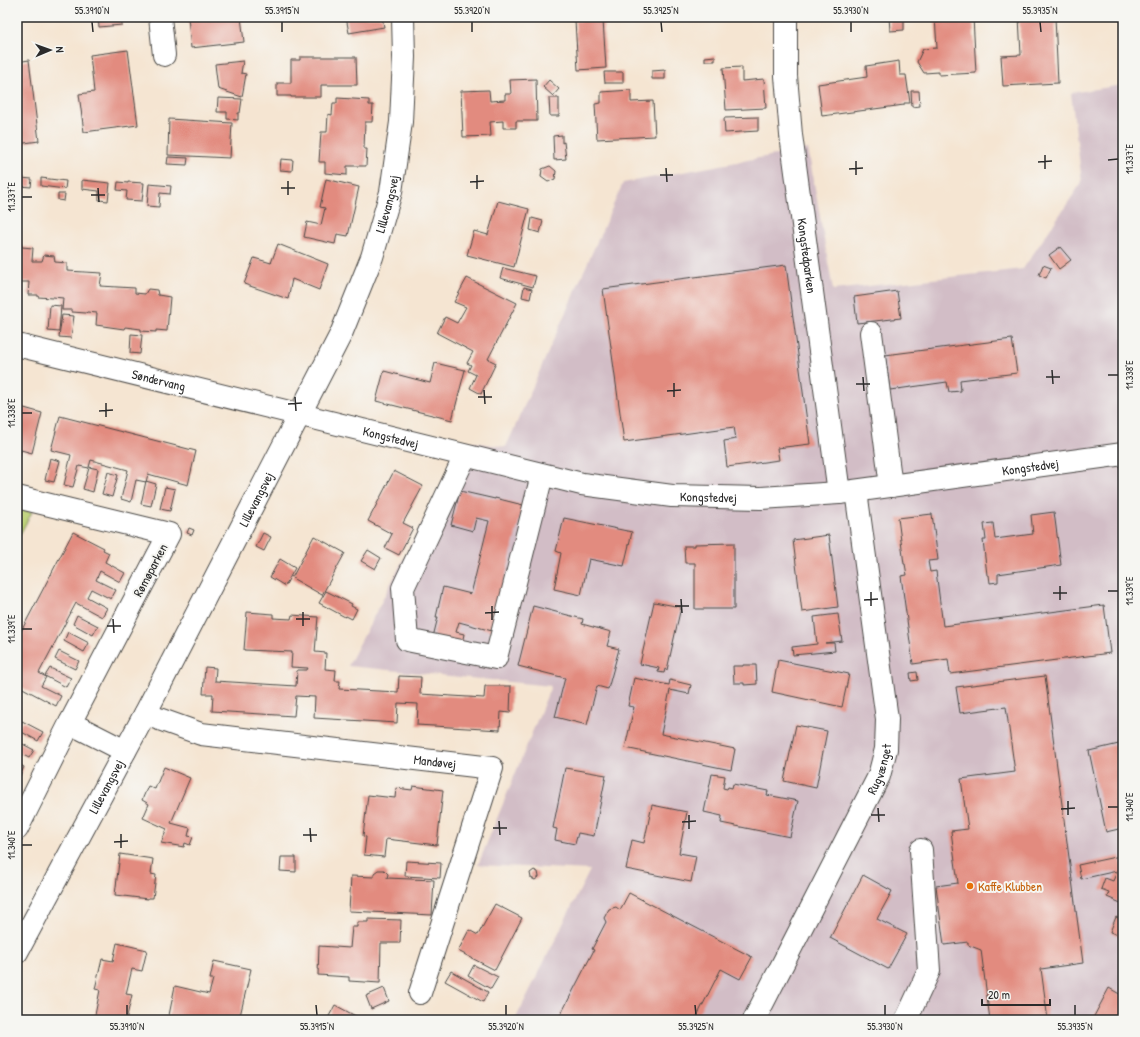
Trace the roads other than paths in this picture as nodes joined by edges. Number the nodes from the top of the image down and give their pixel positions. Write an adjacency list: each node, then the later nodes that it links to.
1 (160, 17): 4 (street)
2 (403, 17): 7 (street, Lillevangsvej)
3 (786, 17): 12 (street, Kongstedparken)
4 (164, 55)
5 (871, 333): 11 (street)
6 (17, 345): 7 (street, Søndervang)
7 (300, 415): 9 (street, Kongstedvej); 14 (street, Lillevangsvej)
8 (1123, 454): 11 (street, Kongstedvej)
9 (465, 456): 10 (street, Kongstedvej); 10 (street)
10 (542, 475): 12 (street, Kongstedvej)
11 (891, 486): 12 (street, Kongstedvej)
12 (848, 492): 21 (street, Rugvænget)
13 (17, 497): 15 (street, Rømøparken)
14 (145, 714): 16 (street, Lillevangsvej); 20 (street, Mandøvej)
15 (70, 723): 16 (street); 17 (street, Rømøparken)
16 (125, 752): 19 (street, Lillevangsvej)
17 (17, 829)
18 (921, 850): 22 (street)
19 (17, 952)
20 (420, 994)
21 (754, 1020)
22 (906, 1020)

